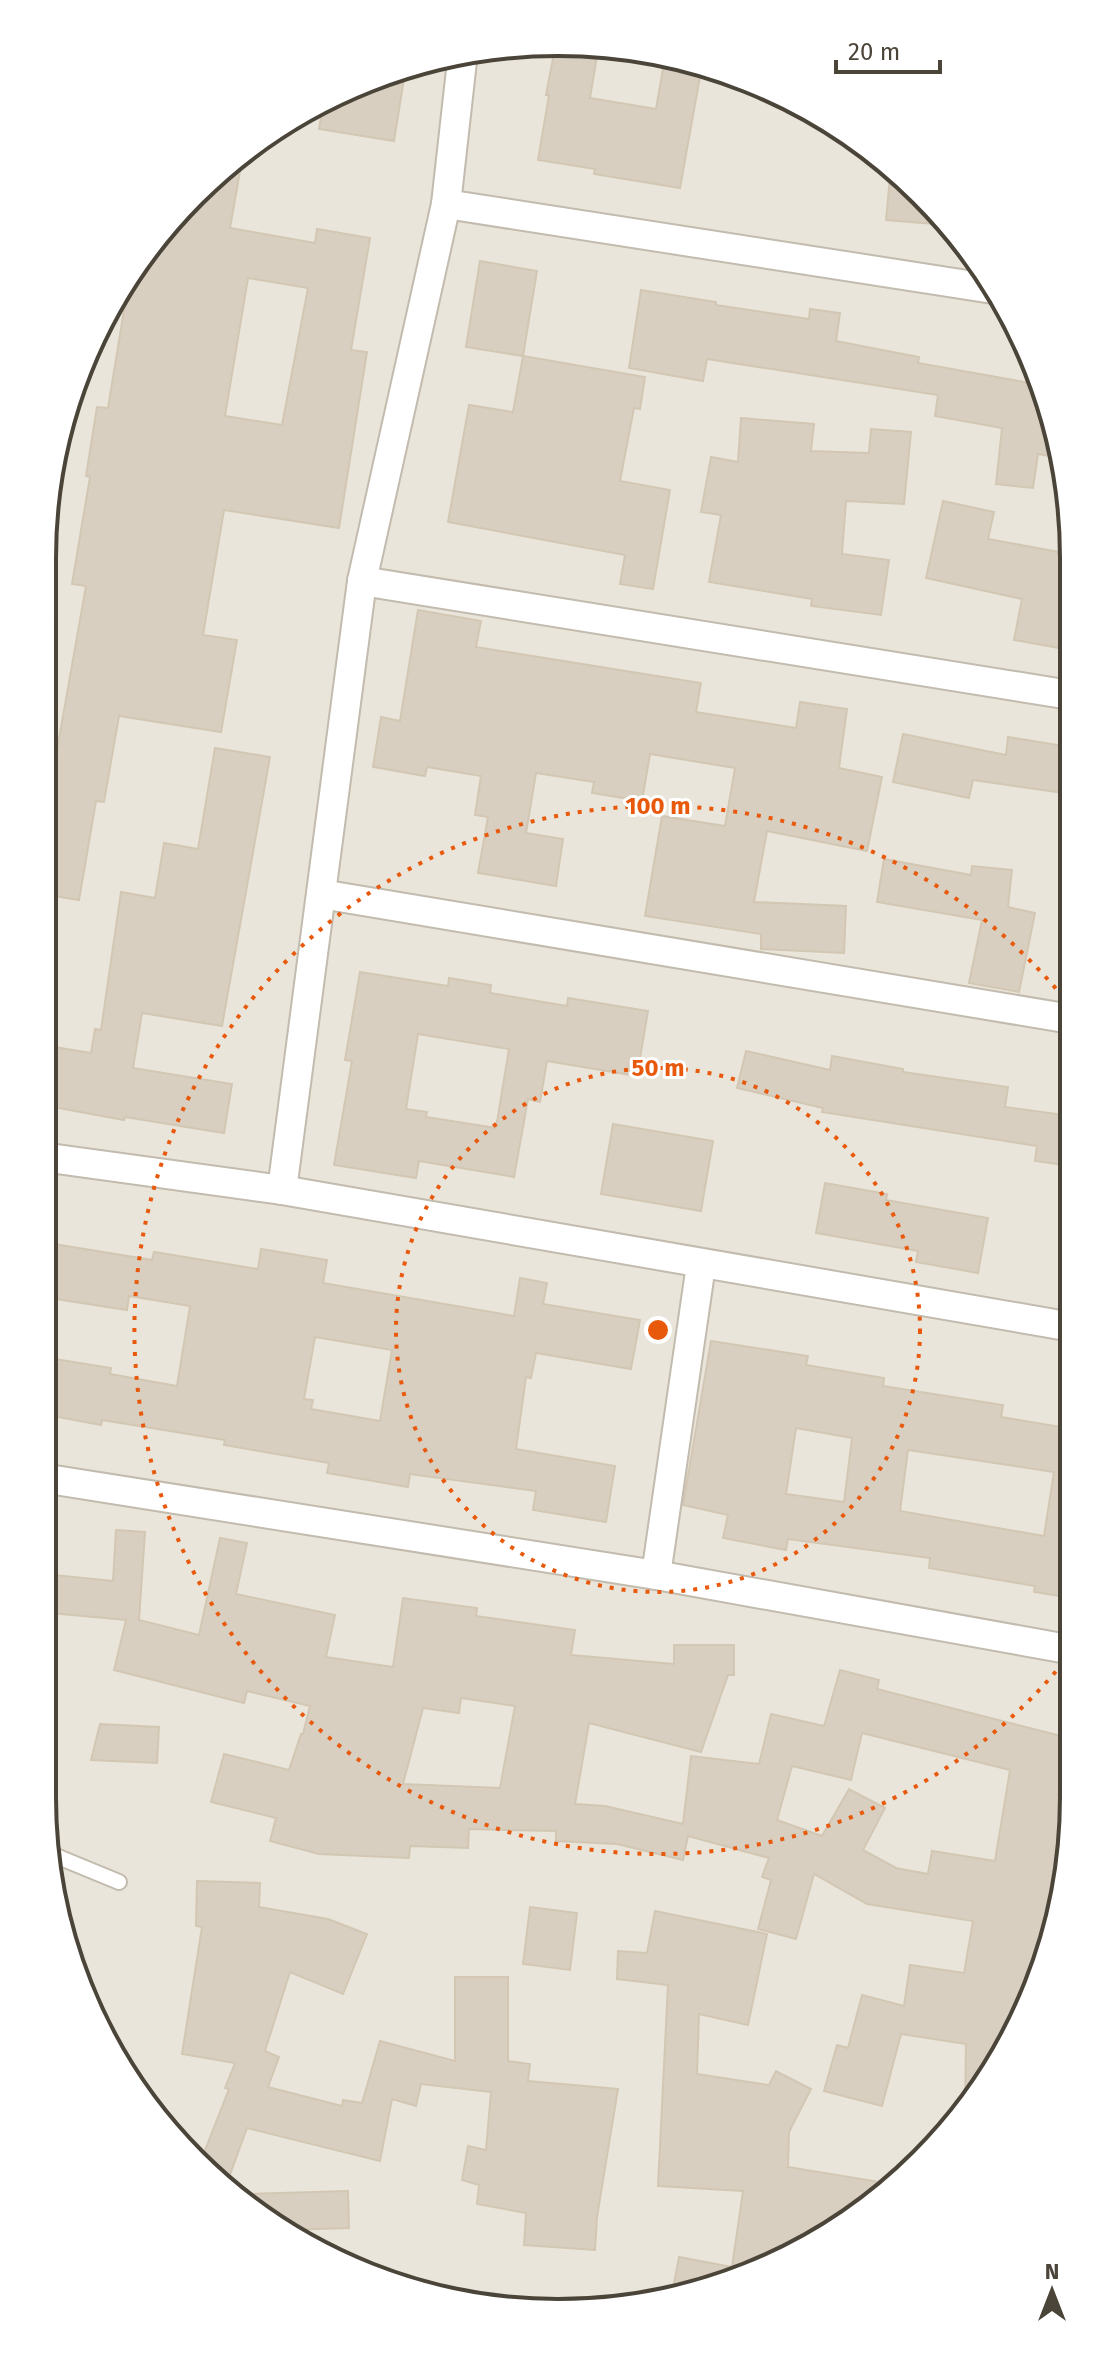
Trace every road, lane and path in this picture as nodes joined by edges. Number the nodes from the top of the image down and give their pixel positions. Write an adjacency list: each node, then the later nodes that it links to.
1 (461, 66): 2 (street)
2 (446, 204): 3 (street); 4 (street)
3 (980, 287)
4 (362, 581): 5 (street); 6 (street)
5 (1060, 693)
6 (321, 894): 7 (street); 9 (street)
7 (1060, 1017)
8 (56, 1159): 9 (street)
9 (282, 1190): 10 (street)
10 (701, 1265): 11 (street); 13 (street)
11 (1060, 1325)
12 (56, 1480): 13 (street)
13 (656, 1575): 14 (street)
14 (1060, 1648)
15 (60, 1858): 16 (lane)
16 (119, 1882)

